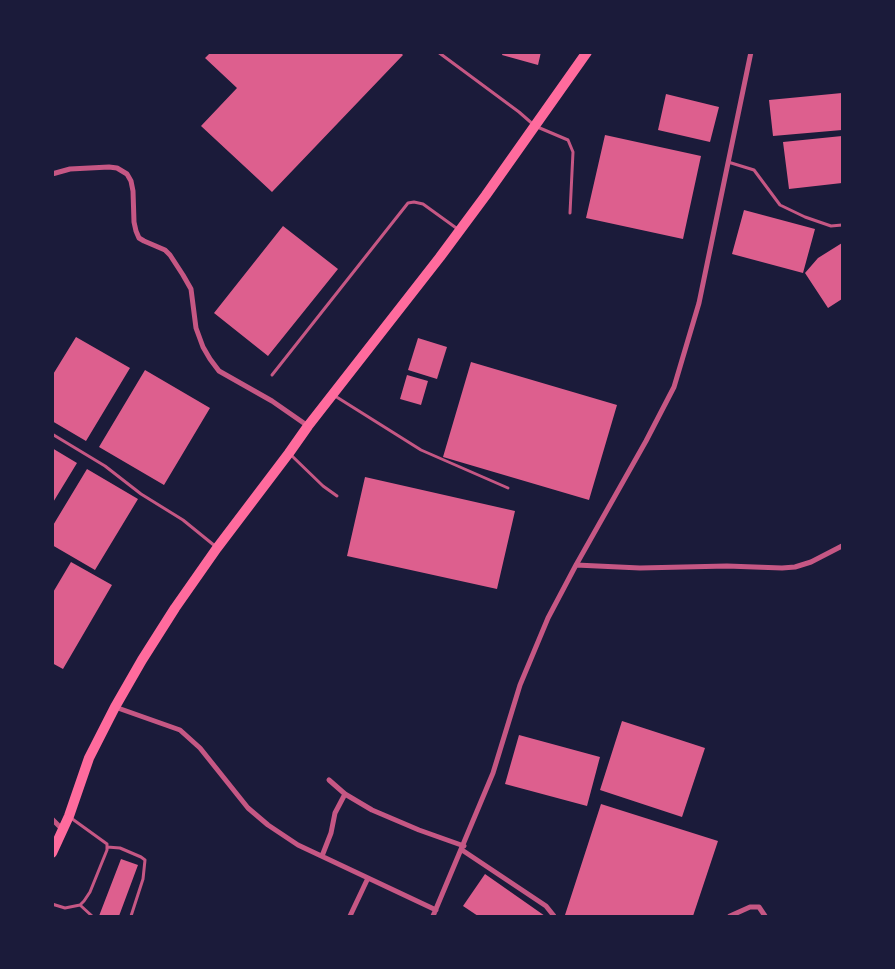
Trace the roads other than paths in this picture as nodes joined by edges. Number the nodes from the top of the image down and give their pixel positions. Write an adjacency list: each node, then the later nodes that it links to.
1 (438, 52): 4 (lane)
2 (587, 52): 4 (highway)
3 (751, 52): 5 (street)
4 (535, 126): 7 (lane); 9 (highway)
5 (728, 162): 8 (lane); 19 (street)
6 (52, 174): 12 (street)
7 (570, 213)
8 (842, 225)
9 (460, 230): 10 (lane); 11 (highway)
10 (272, 375)
11 (333, 394): 12 (highway); 15 (lane)
12 (308, 426): 14 (highway)
13 (52, 434): 18 (lane)
14 (289, 453): 16 (lane); 18 (highway)
15 (508, 488)
16 (337, 496)
17 (842, 546): 19 (street)
18 (217, 548): 20 (highway)
19 (576, 565): 27 (street)
20 (115, 706): 23 (highway); 29 (street)
21 (330, 780): 22 (street)
22 (345, 794): 27 (street); 29 (street)
23 (69, 816): 25 (highway); 26 (lane)
24 (52, 819): 25 (street)
25 (63, 830): 28 (highway)
26 (107, 847): 32 (lane); 35 (lane)
27 (463, 848): 33 (street); 38 (street)
28 (52, 853)
29 (322, 856): 30 (street)
30 (368, 878): 33 (street); 36 (street)
31 (52, 904): 32 (lane)
32 (80, 905): 34 (lane)
33 (436, 910): 37 (street)
34 (92, 916)
35 (131, 916)
36 (350, 916)
37 (434, 916)
38 (554, 916)
39 (730, 916): 40 (street)
40 (765, 916)

